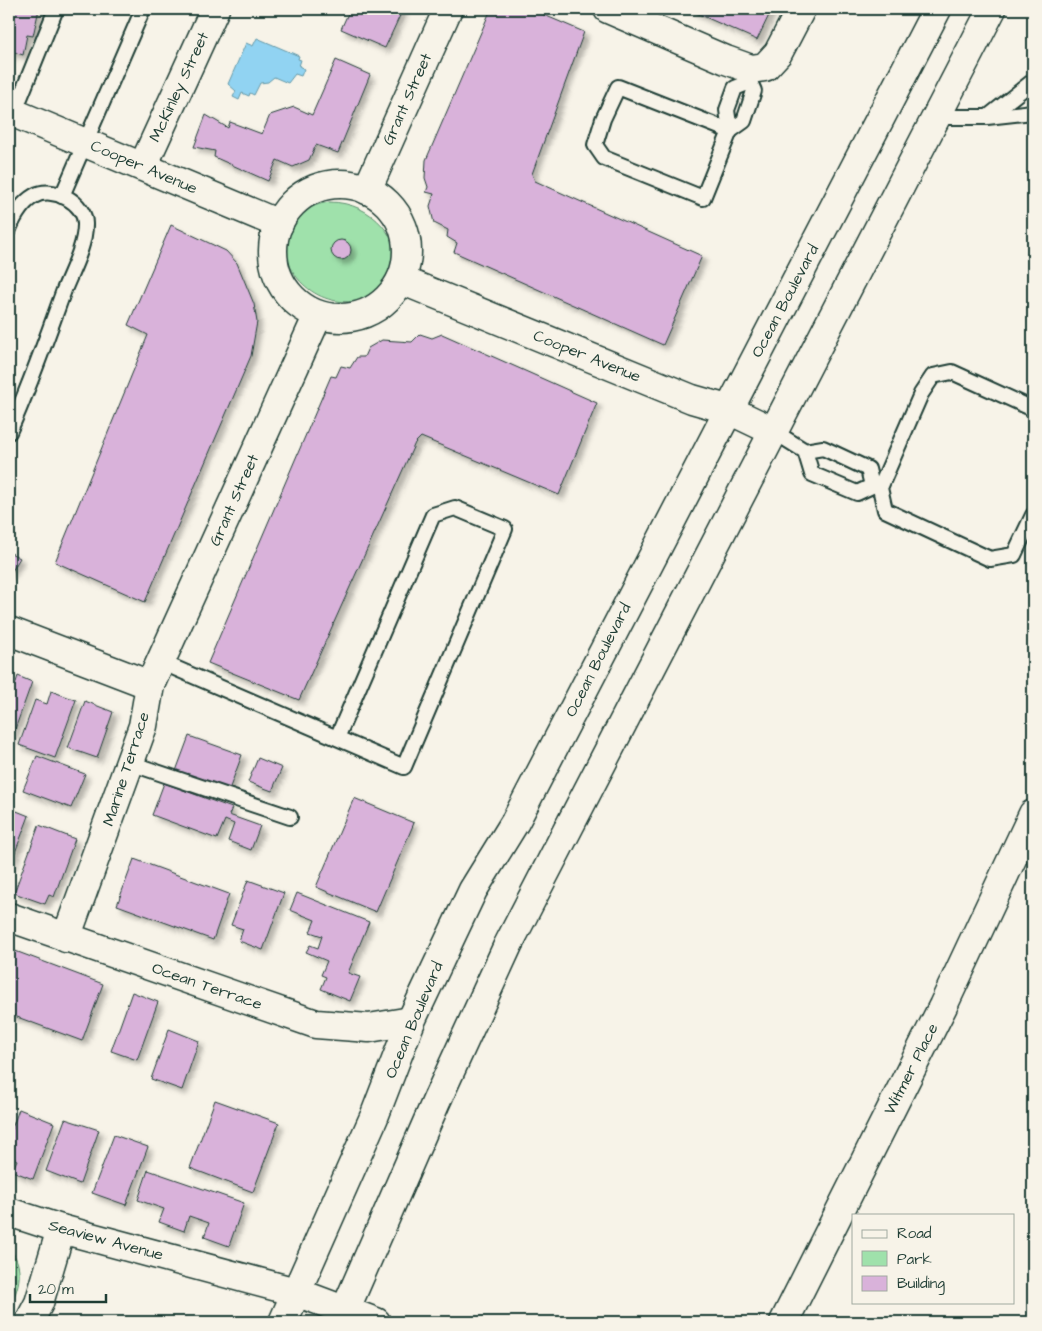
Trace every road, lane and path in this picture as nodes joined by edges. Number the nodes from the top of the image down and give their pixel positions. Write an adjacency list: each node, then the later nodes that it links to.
1 (56, 9): 11 (lane)
2 (143, 9): 16 (lane)
3 (215, 9): 17 (street, McKinley Street)
4 (448, 9): 18 (street, Grant Street)
5 (608, 9): 9 (street)
6 (801, 9): 9 (street)
7 (937, 9): 25 (street, Ocean Boulevard)
8 (992, 9): 13 (street)
9 (752, 75): 15 (lane); 15 (lane)
10 (1033, 81): 14 (lane)
11 (11, 112): 16 (street, Cooper Avenue)
12 (1033, 112): 14 (lane)
13 (936, 117): 14 (lane); 27 (street)
14 (987, 117)
15 (730, 131): 15 (lane)
16 (84, 142): 17 (street, Cooper Avenue); 19 (lane)
17 (144, 166): 20 (street, Cooper Avenue)
18 (367, 190): 20 (street); 22 (street)
19 (62, 196): 21 (lane); 26 (lane)
20 (279, 224): 23 (street)
21 (9, 229)
22 (401, 280): 23 (street); 25 (street, Cooper Avenue)
23 (318, 315): 32 (street, Grant Street)
24 (1033, 409): 29 (lane)
25 (727, 410): 27 (street, Cooper Avenue); 39 (street, Ocean Boulevard)
26 (9, 432)
27 (773, 432): 28 (lane); 43 (street)
28 (805, 451): 29 (lane); 29 (lane)
29 (876, 487): 30 (lane)
30 (1033, 515)
31 (9, 630): 32 (street)
32 (156, 674): 33 (lane); 34 (street, Marine Terrace)
33 (337, 738): 33 (lane)
34 (130, 763): 36 (lane); 38 (street, Marine Terrace)
35 (1033, 814): 47 (street, Witmer Place)
36 (290, 817)
37 (9, 917): 38 (street, Ocean Terrace)
38 (66, 938): 39 (street, Ocean Terrace)
39 (411, 1021): 42 (street, Ocean Boulevard)
40 (9, 1212): 41 (street, Seaview Avenue)
41 (61, 1229): 42 (street, Seaview Avenue); 44 (street)
42 (296, 1292): 43 (street, Seaview Avenue); 45 (street, Ocean Boulevard)
43 (342, 1316): 46 (street, Seaview Avenue)
44 (29, 1322)
45 (283, 1322)
46 (376, 1322)
47 (784, 1322)

